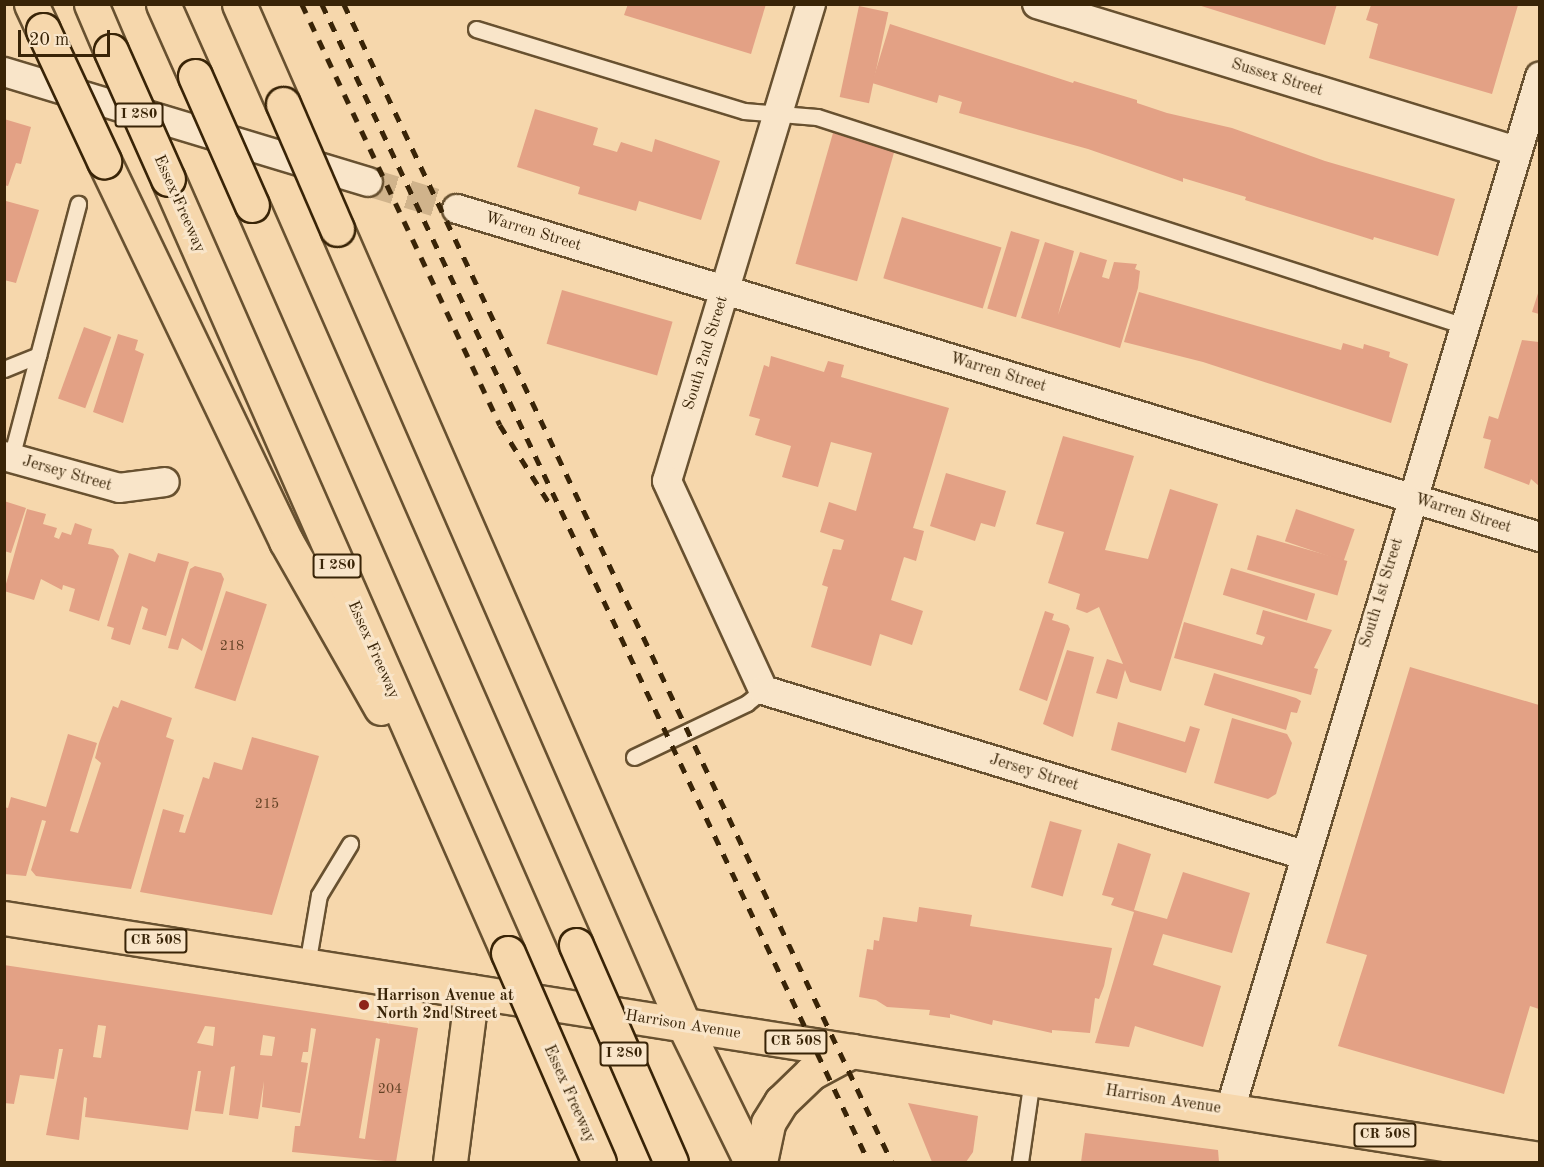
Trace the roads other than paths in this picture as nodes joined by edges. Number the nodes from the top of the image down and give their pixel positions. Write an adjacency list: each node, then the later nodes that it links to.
1 (91, 4): 25 (main road, Essex Freeway / I 280, bridge)
2 (164, 4): 38 (main road, I 280, bridge)
3 (239, 4): 31 (main road, bridge)
4 (811, 4): 10 (street, South 2nd Street)
5 (1037, 4): 11 (street, Sussex Street)
6 (37, 17): 25 (main road, bridge)
7 (476, 29): 10 (lane)
8 (4, 72): 12 (street)
9 (1539, 77): 11 (street, South 1st Street)
10 (778, 114): 15 (street, South 2nd Street); 16 (lane)
11 (1517, 151): 16 (street, South 1st Street)
12 (368, 182)
13 (78, 204): 17 (lane)
14 (457, 209): 15 (street, Warren Street)
15 (726, 291): 21 (street, Warren Street); 23 (street, South 2nd Street)
16 (1465, 326): 21 (street, South 1st Street)
17 (38, 355): 18 (lane); 19 (lane)
18 (4, 369)
19 (8, 457): 20 (street, Jersey Street)
20 (165, 482)
21 (1411, 498): 22 (street, Warren Street); 27 (street, South 1st Street)
22 (1539, 537)
23 (763, 690): 24 (lane); 27 (street, Jersey Street)
24 (634, 757)
25 (432, 785): 37 (main road, Essex Freeway / I 280, bridge)
26 (350, 844): 29 (lane)
27 (1304, 855): 34 (street, South 1st Street)
28 (4, 918): 29 (main road, Harrison Avenue / CR 508)
29 (307, 965): 30 (main road, Harrison Avenue / CR 508)
30 (472, 991): 31 (main road, Harrison Avenue / CR 508); 36 (main road)
31 (684, 1025): 32 (main road, Harrison Avenue / CR 508); 39 (main road)
32 (852, 1051): 33 (main road, Harrison Avenue / CR 508); 40 (main road)
33 (1032, 1079): 34 (main road, Harrison Avenue / CR 508); 41 (lane)
34 (1230, 1110): 35 (main road, Harrison Avenue / CR 508)
35 (1539, 1159)
36 (450, 1162)
37 (599, 1162)
38 (671, 1162)
39 (751, 1162)
40 (760, 1162)
41 (1020, 1162)

